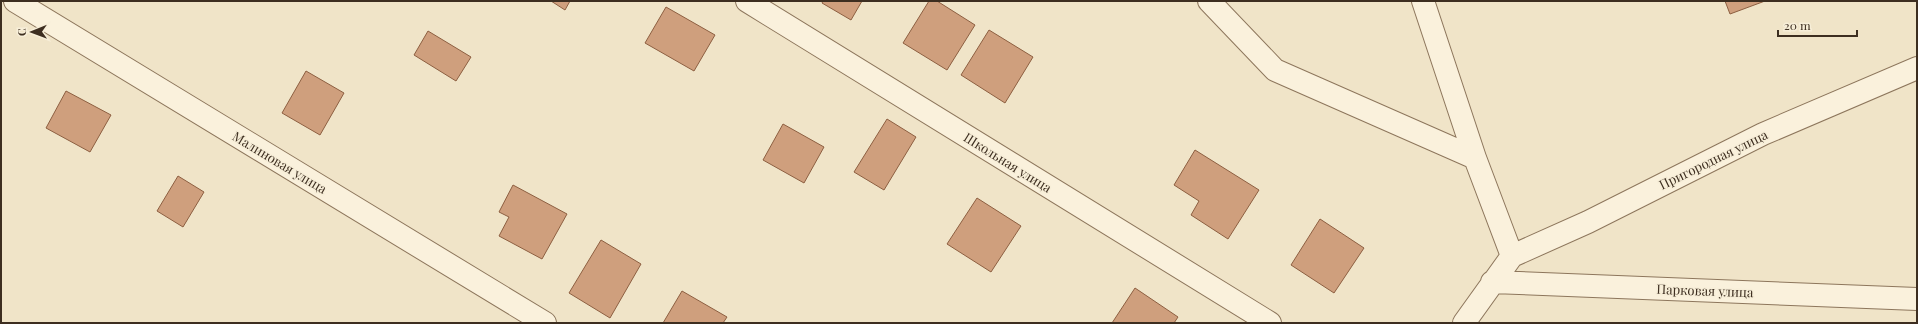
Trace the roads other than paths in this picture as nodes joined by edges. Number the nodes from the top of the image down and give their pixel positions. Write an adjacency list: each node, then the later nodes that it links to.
1 (15, 1): 10 (street, Малиновая улица)
2 (747, 1): 11 (street, Школьная улица)
3 (1209, 1): 6 (street)
4 (1423, 1): 6 (street)
5 (1917, 68): 7 (street, Пригородная улица)
6 (1475, 158): 7 (street)
7 (1512, 256): 8 (street)
8 (1492, 282): 9 (street, Парковая улица); 12 (street)
9 (1917, 298)
10 (545, 323)
11 (1270, 323)
12 (1464, 323)

